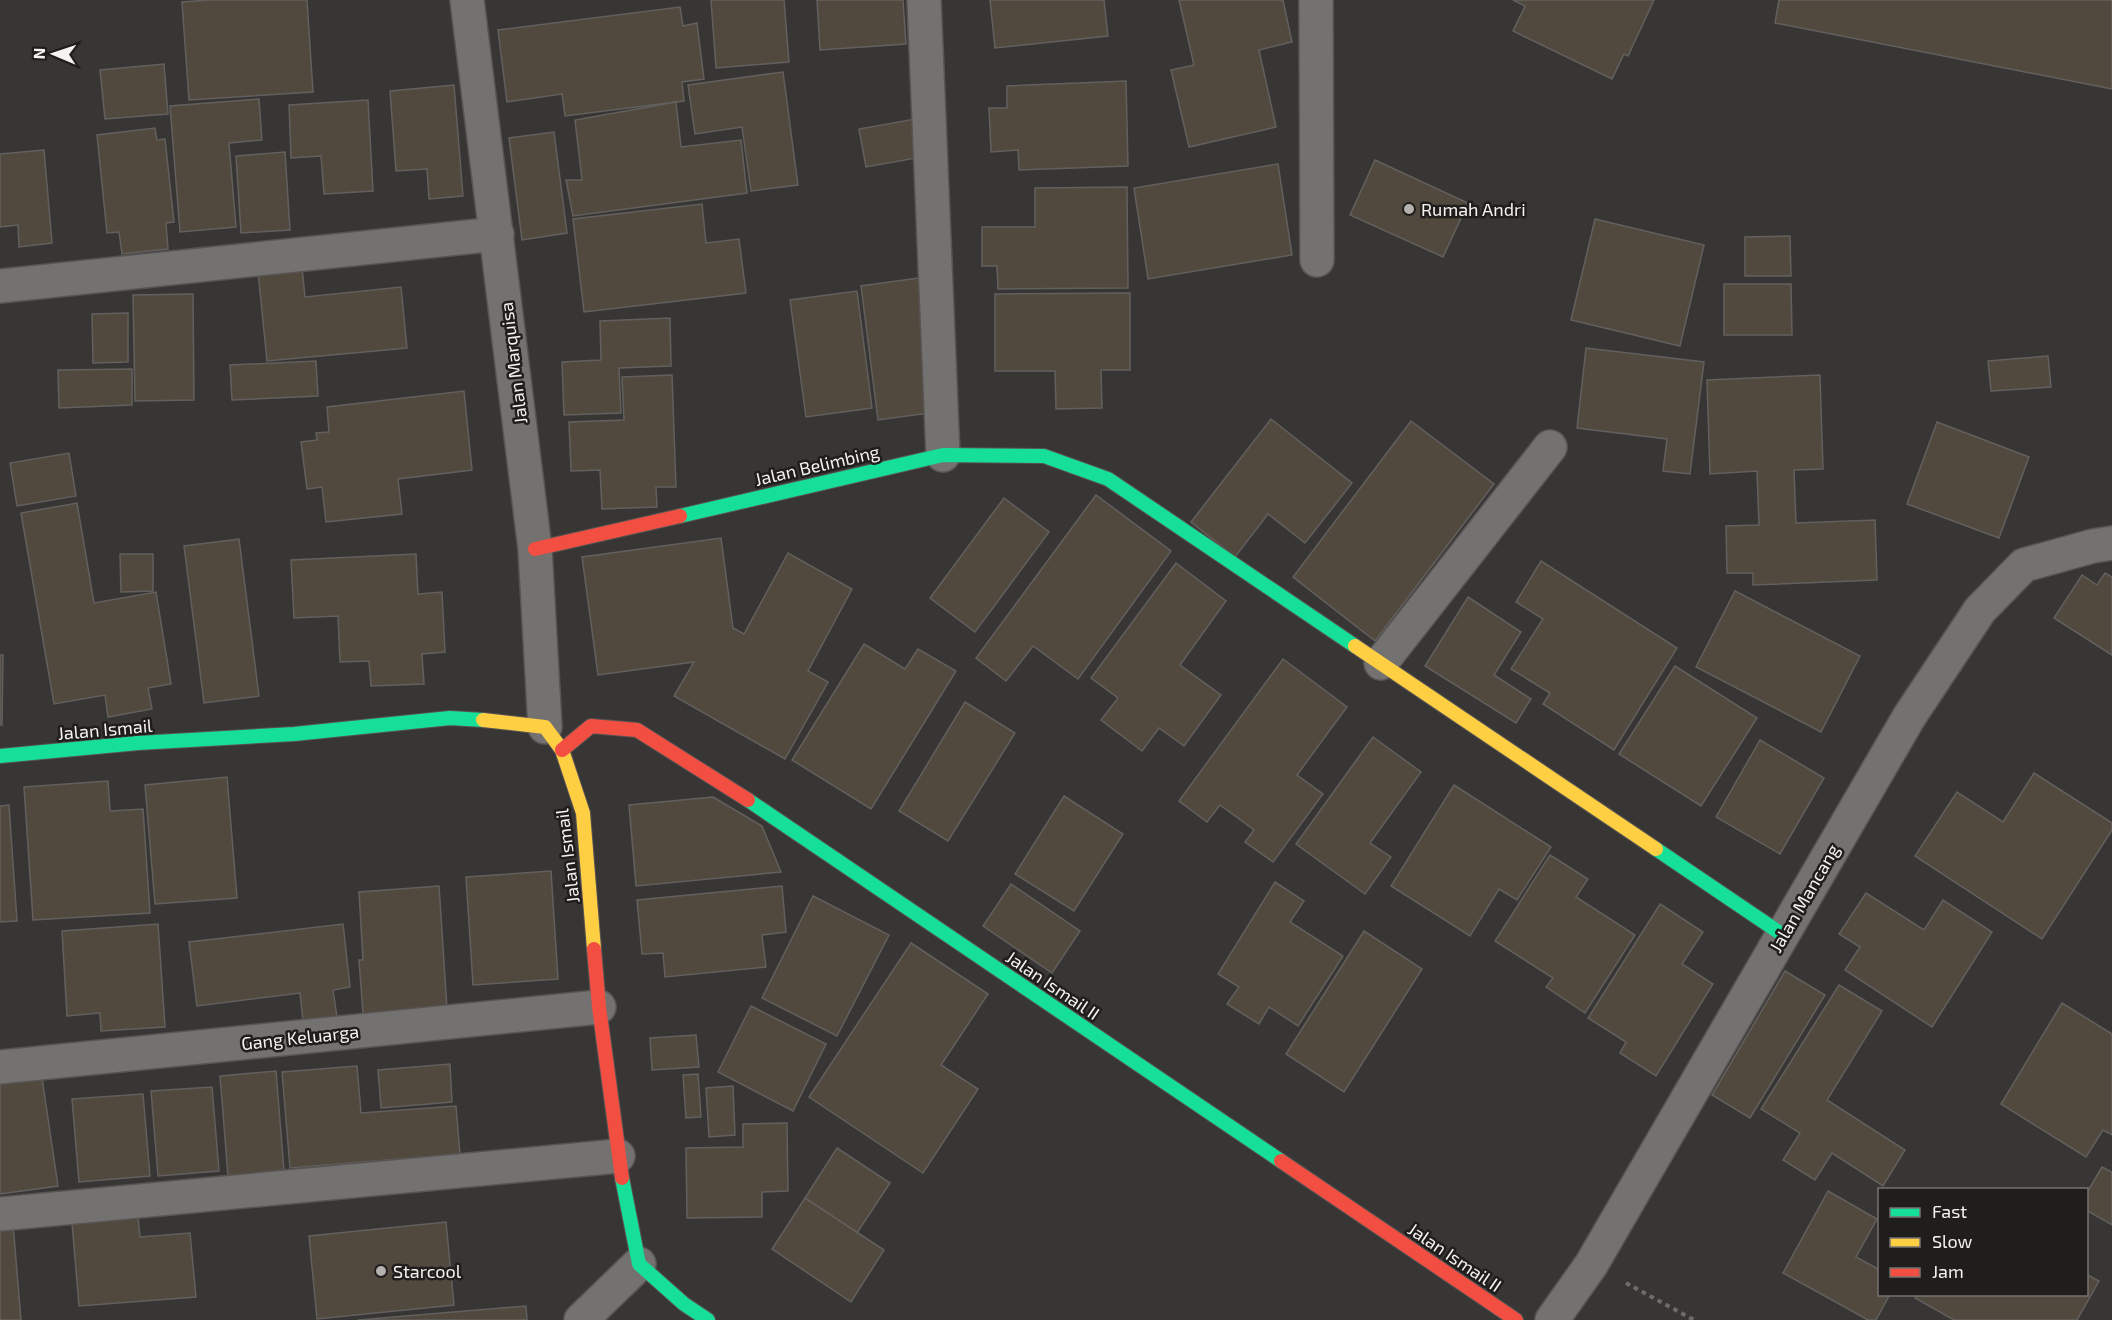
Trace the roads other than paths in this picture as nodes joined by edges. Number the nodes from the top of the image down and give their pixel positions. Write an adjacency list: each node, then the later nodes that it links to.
1 (467, 0): 4 (street, Jalan Marquisa)
2 (924, 0): 8 (street)
3 (1316, 0): 5 (street)
4 (497, 234): 6 (street); 10 (street, Jalan Marquisa)
5 (1317, 260)
6 (0, 286)
7 (1550, 447): 11 (street)
8 (943, 454): 10 (street, Jalan Belimbing); 11 (street, Jalan Belimbing)
9 (2112, 543): 14 (street, Jalan Mancang)
10 (535, 549): 12 (street, Jalan Marquisa)
11 (1381, 663): 14 (street, Jalan Belimbing)
12 (553, 739): 13 (street, Jalan Ismail); 15 (street, Jalan Ismail); 22 (street, Jalan Ismail II)
13 (0, 756)
14 (1783, 935): 23 (street, Jalan Mancang)
15 (599, 1007): 16 (street, Gang Keluarga); 17 (street, Jalan Ismail)
16 (0, 1067)
17 (618, 1156): 18 (street); 19 (street, Jalan Ismail)
18 (0, 1214)
19 (639, 1264): 20 (street); 21 (street)
20 (581, 1320)
21 (708, 1320)
22 (1516, 1320)
23 (1552, 1320)

